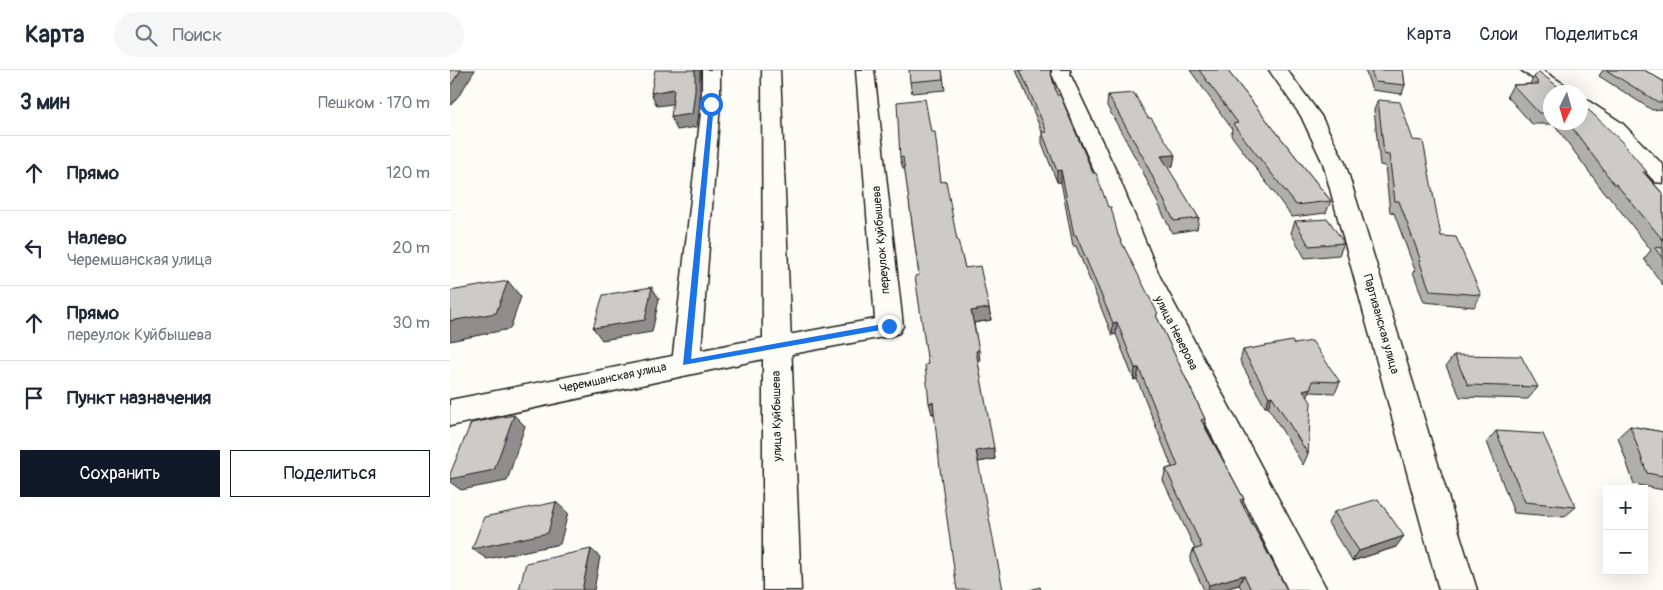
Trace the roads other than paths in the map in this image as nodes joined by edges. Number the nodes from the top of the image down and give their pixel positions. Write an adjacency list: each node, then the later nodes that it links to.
1 (711, 70): 11 (street)
2 (770, 70): 10 (street, улица Куйбышева)
3 (866, 70): 10 (street, переулок Куйбышева)
4 (1061, 70): 14 (street, улица Неверова)
5 (1278, 70): 15 (street, Партизанская улица)
6 (1530, 70): 7 (street)
7 (1552, 85)
8 (1588, 109): 9 (street)
9 (1663, 177)
10 (776, 346): 11 (street, Черемшанская улица); 13 (street, улица Куйбышева)
11 (686, 363): 12 (street, Черемшанская улица)
12 (450, 413)
13 (782, 590)
14 (1308, 590)
15 (1458, 590)

